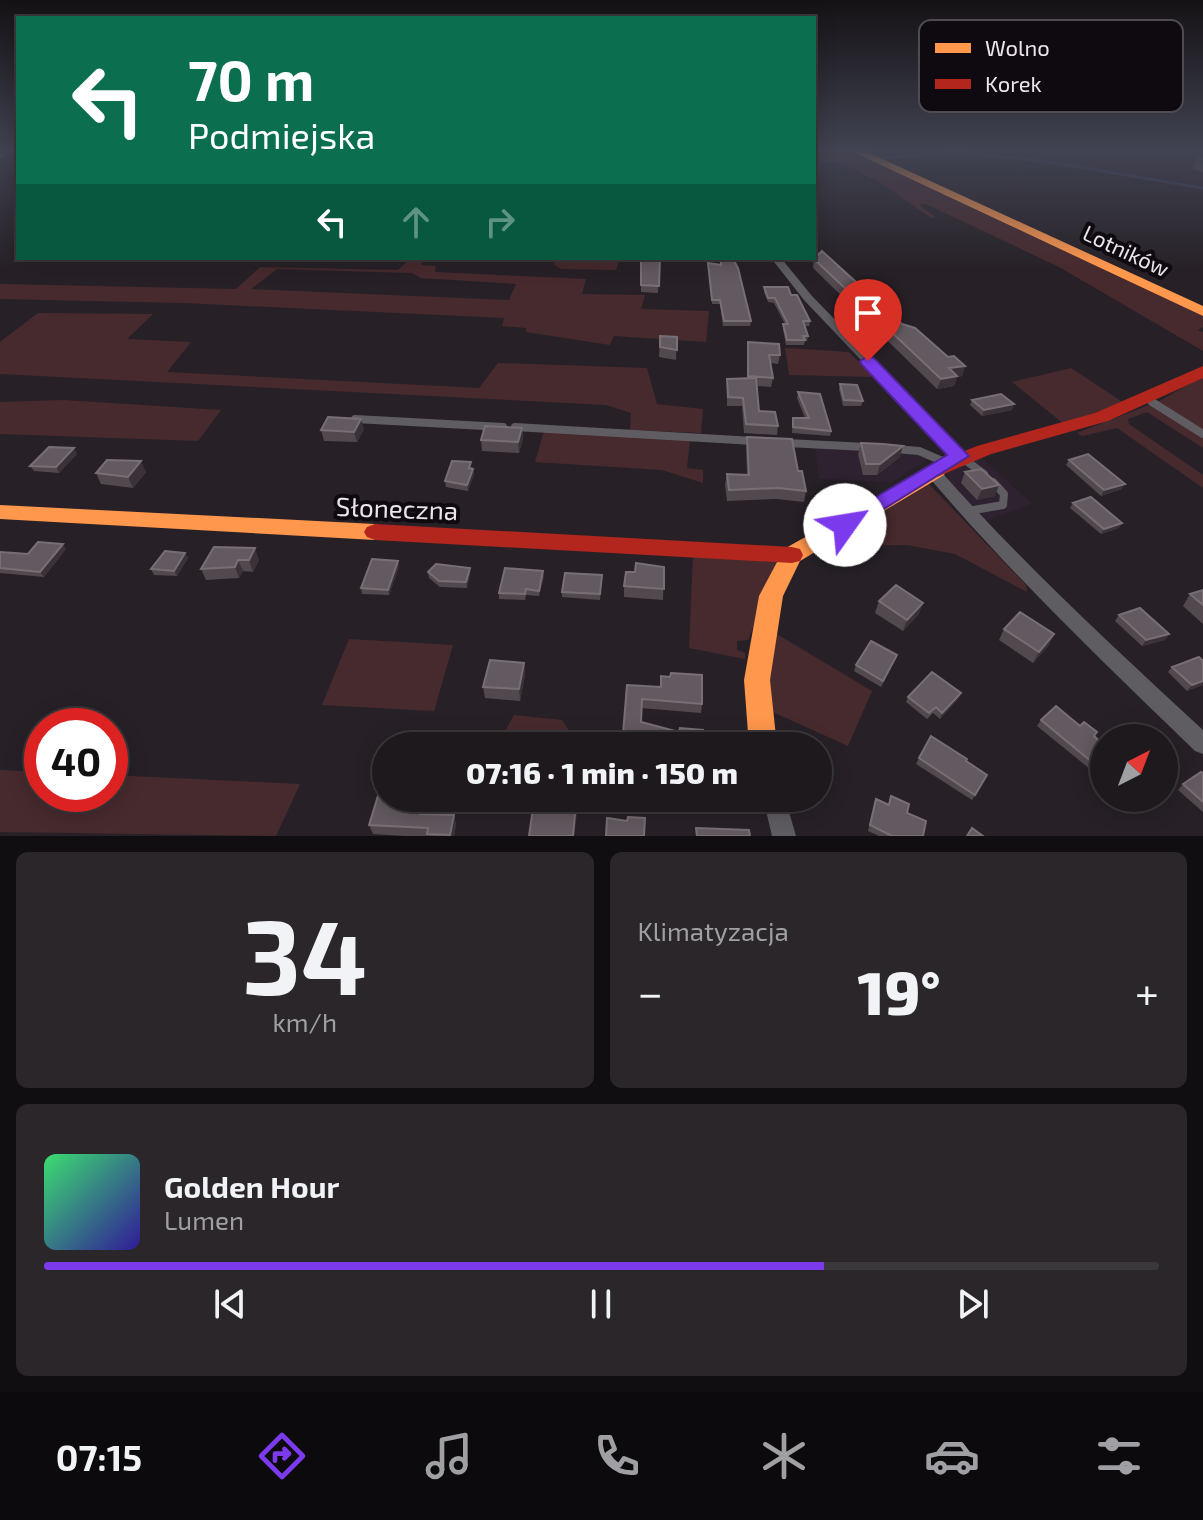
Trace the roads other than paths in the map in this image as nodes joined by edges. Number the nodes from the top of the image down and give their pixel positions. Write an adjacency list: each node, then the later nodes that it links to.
1 (940, 190): 3 (street, Lotników)
2 (778, 260): 8 (street)
3 (1203, 312)
4 (1203, 371): 5 (street)
5 (1148, 400): 7 (lane); 8 (street)
6 (349, 418): 8 (lane)
7 (1203, 434)
8 (946, 463): 10 (street); 10 (lane); 11 (street)
9 (0, 512): 11 (street, Słoneczna)
10 (966, 512): 13 (street)
11 (792, 555): 12 (street)
12 (762, 732)
13 (1203, 744)
14 (778, 812): 15 (street)
15 (784, 836)

